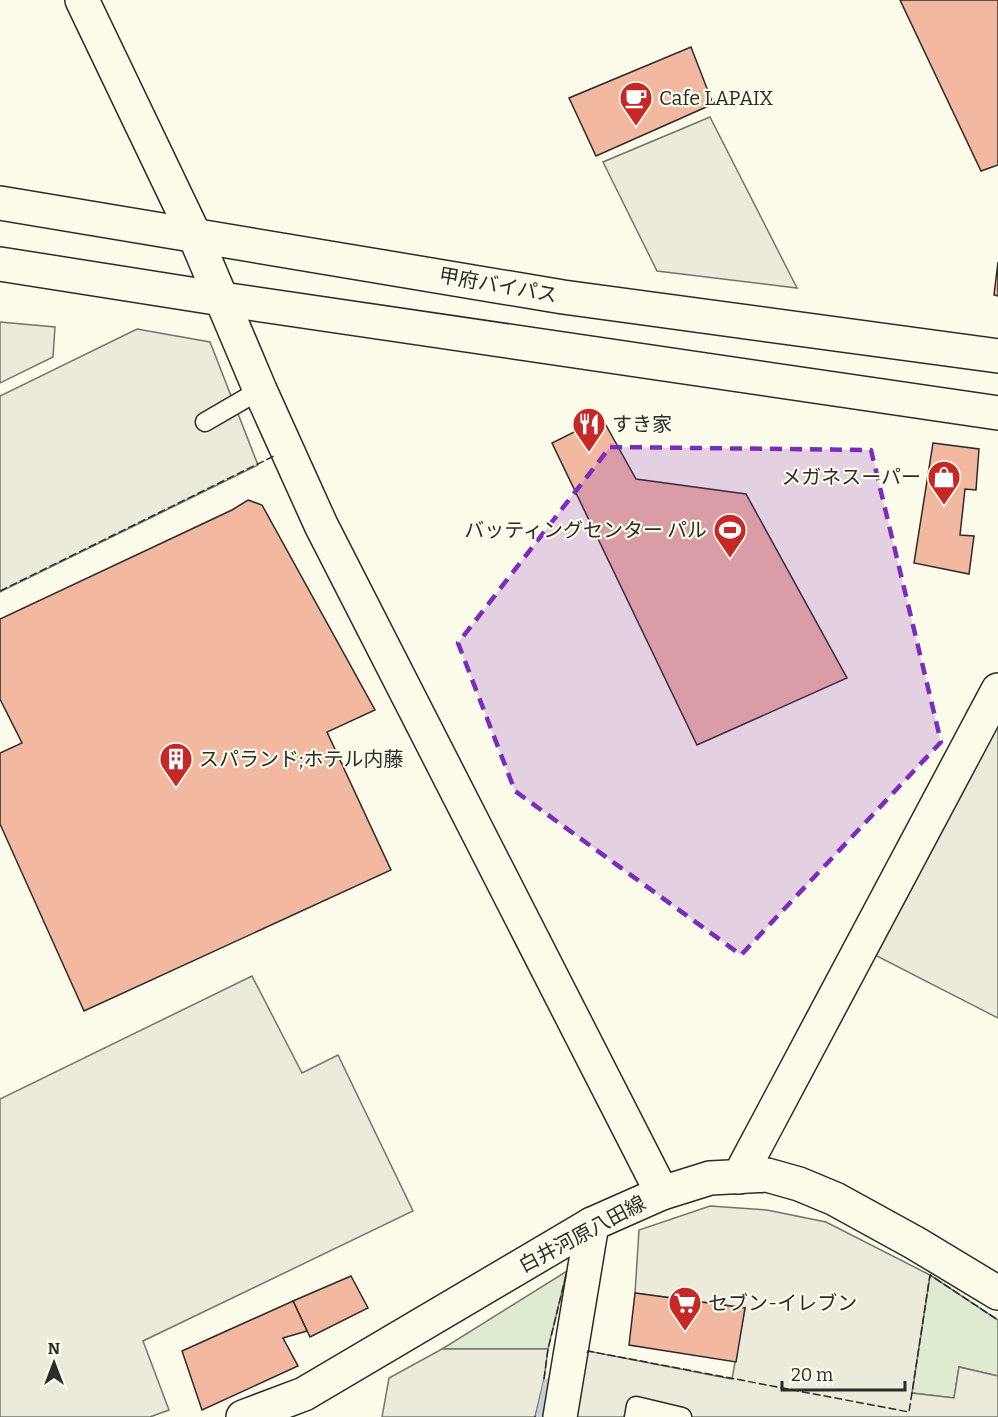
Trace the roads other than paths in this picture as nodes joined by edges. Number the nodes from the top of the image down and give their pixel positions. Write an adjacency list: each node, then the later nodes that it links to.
1 (82, 0): 3 (main road)
2 (0, 203): 3 (main road, 甲府バイパス)
3 (194, 234): 5 (main road); 6 (main road, 甲府バイパス)
4 (0, 264): 5 (main road)
5 (222, 299): 7 (main road); 8 (main road)
6 (998, 356)
7 (260, 390): 9 (lane); 12 (main road)
8 (998, 413)
9 (205, 422)
10 (998, 690): 11 (main road)
11 (739, 1177): 12 (main road, 白井河原八田線); 14 (main road, 白井河原八田線)
12 (662, 1193): 13 (main road, 白井河原八田線)
13 (592, 1224): 15 (main road, 白井河原八田線); 16 (main road)
14 (998, 1293)
15 (243, 1417)
16 (560, 1417)
17 (634, 1417): 18 (lane)
18 (682, 1417)

